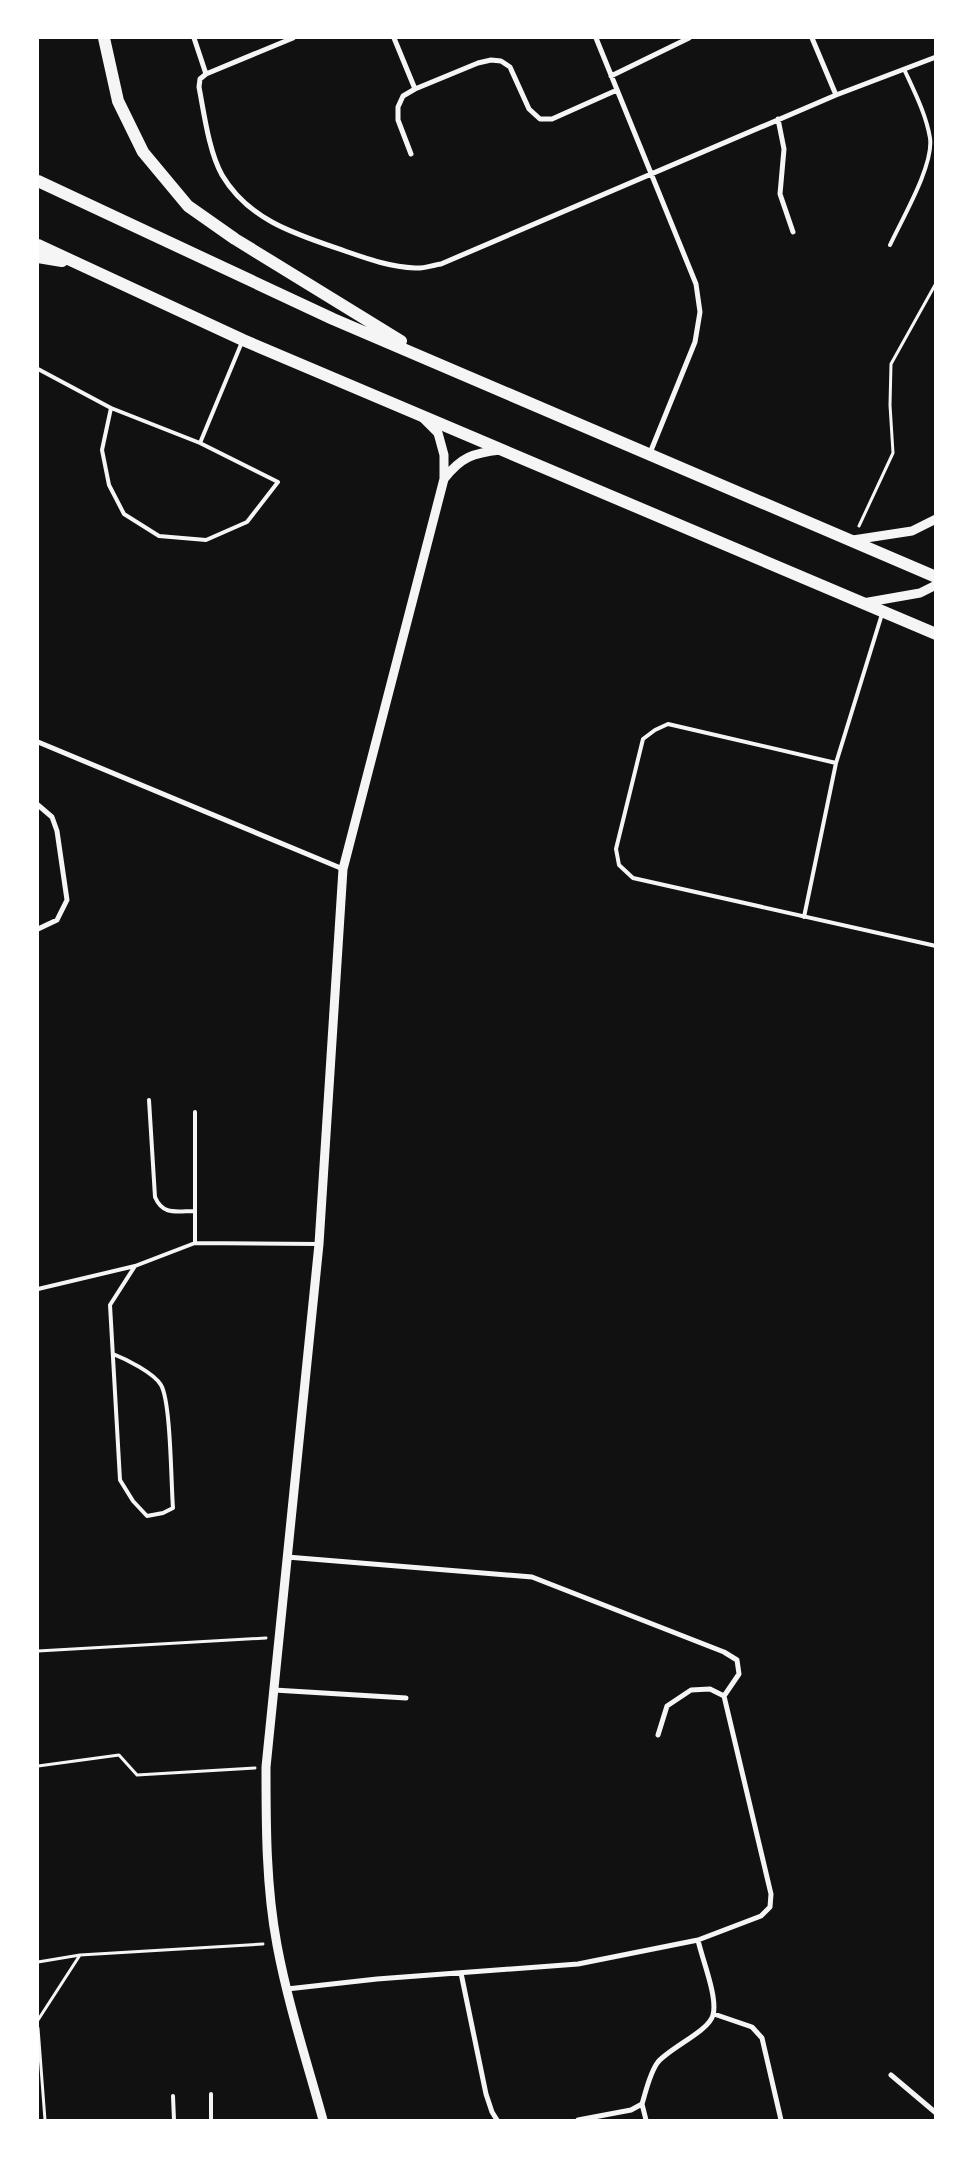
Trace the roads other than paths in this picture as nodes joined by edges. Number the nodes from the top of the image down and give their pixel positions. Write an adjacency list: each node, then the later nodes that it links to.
1 (104, 38): 25 (main road)
2 (194, 38): 10 (street)
3 (293, 38): 10 (street)
4 (394, 38): 12 (street)
5 (596, 38): 11 (street)
6 (689, 38): 11 (street)
7 (812, 38): 14 (street)
8 (936, 57): 9 (street)
9 (904, 69): 14 (street); 21 (lane)
10 (206, 74): 17 (street)
11 (611, 76): 13 (street)
12 (415, 89): 13 (street); 16 (street)
13 (617, 90): 17 (street)
14 (836, 95): 15 (street)
15 (778, 119): 17 (street); 19 (street)
16 (412, 154)
17 (652, 173): 31 (street)
18 (38, 181): 25 (main road)
19 (793, 232)
20 (38, 245): 23 (main road)
21 (890, 245)
22 (38, 257): 23 (main road)
23 (78, 264): 24 (main road)
24 (243, 340): 28 (main road); 29 (lane)
25 (437, 363): 31 (main road)
26 (38, 369): 27 (lane)
27 (111, 408): 29 (lane); 29 (lane)
28 (420, 416): 30 (main road); 32 (street)
29 (200, 444)
30 (500, 450): 32 (street); 37 (main road)
31 (650, 454): 34 (main road)
32 (444, 479): 43 (street)
33 (936, 519): 34 (street)
34 (853, 540): 35 (main road)
35 (936, 577)
36 (936, 585): 37 (street)
37 (862, 603): 38 (main road)
38 (883, 612): 39 (main road); 41 (lane)
39 (936, 634)
40 (38, 742): 43 (street)
41 (836, 763): 44 (lane); 44 (lane)
42 (38, 805): 45 (street)
43 (343, 869): 51 (street)
44 (804, 916): 46 (lane)
45 (38, 930)
46 (936, 946)
47 (149, 1100): 49 (lane)
48 (194, 1112): 49 (lane)
49 (195, 1211): 50 (lane)
50 (195, 1243): 51 (lane); 52 (lane)
51 (319, 1244): 55 (street)
52 (135, 1266): 53 (lane); 54 (lane)
53 (38, 1289)
54 (113, 1354): 54 (lane)
55 (287, 1557): 56 (street); 57 (street)
56 (274, 1690): 58 (street); 62 (street)
57 (724, 1696): 59 (street); 60 (street)
58 (406, 1698)
59 (658, 1736)
60 (698, 1940): 61 (street); 63 (street)
61 (461, 1972): 62 (street); 72 (street)
62 (287, 1989): 71 (street)
63 (714, 2014): 67 (street); 75 (street)
64 (891, 2075): 68 (street)
65 (211, 2094): 70 (lane)
66 (173, 2096): 69 (lane)
67 (642, 2104): 73 (street); 74 (street)
68 (936, 2113)
69 (174, 2120)
70 (211, 2120)
71 (323, 2120)
72 (497, 2120)
73 (578, 2120)
74 (646, 2120)
75 (781, 2120)

